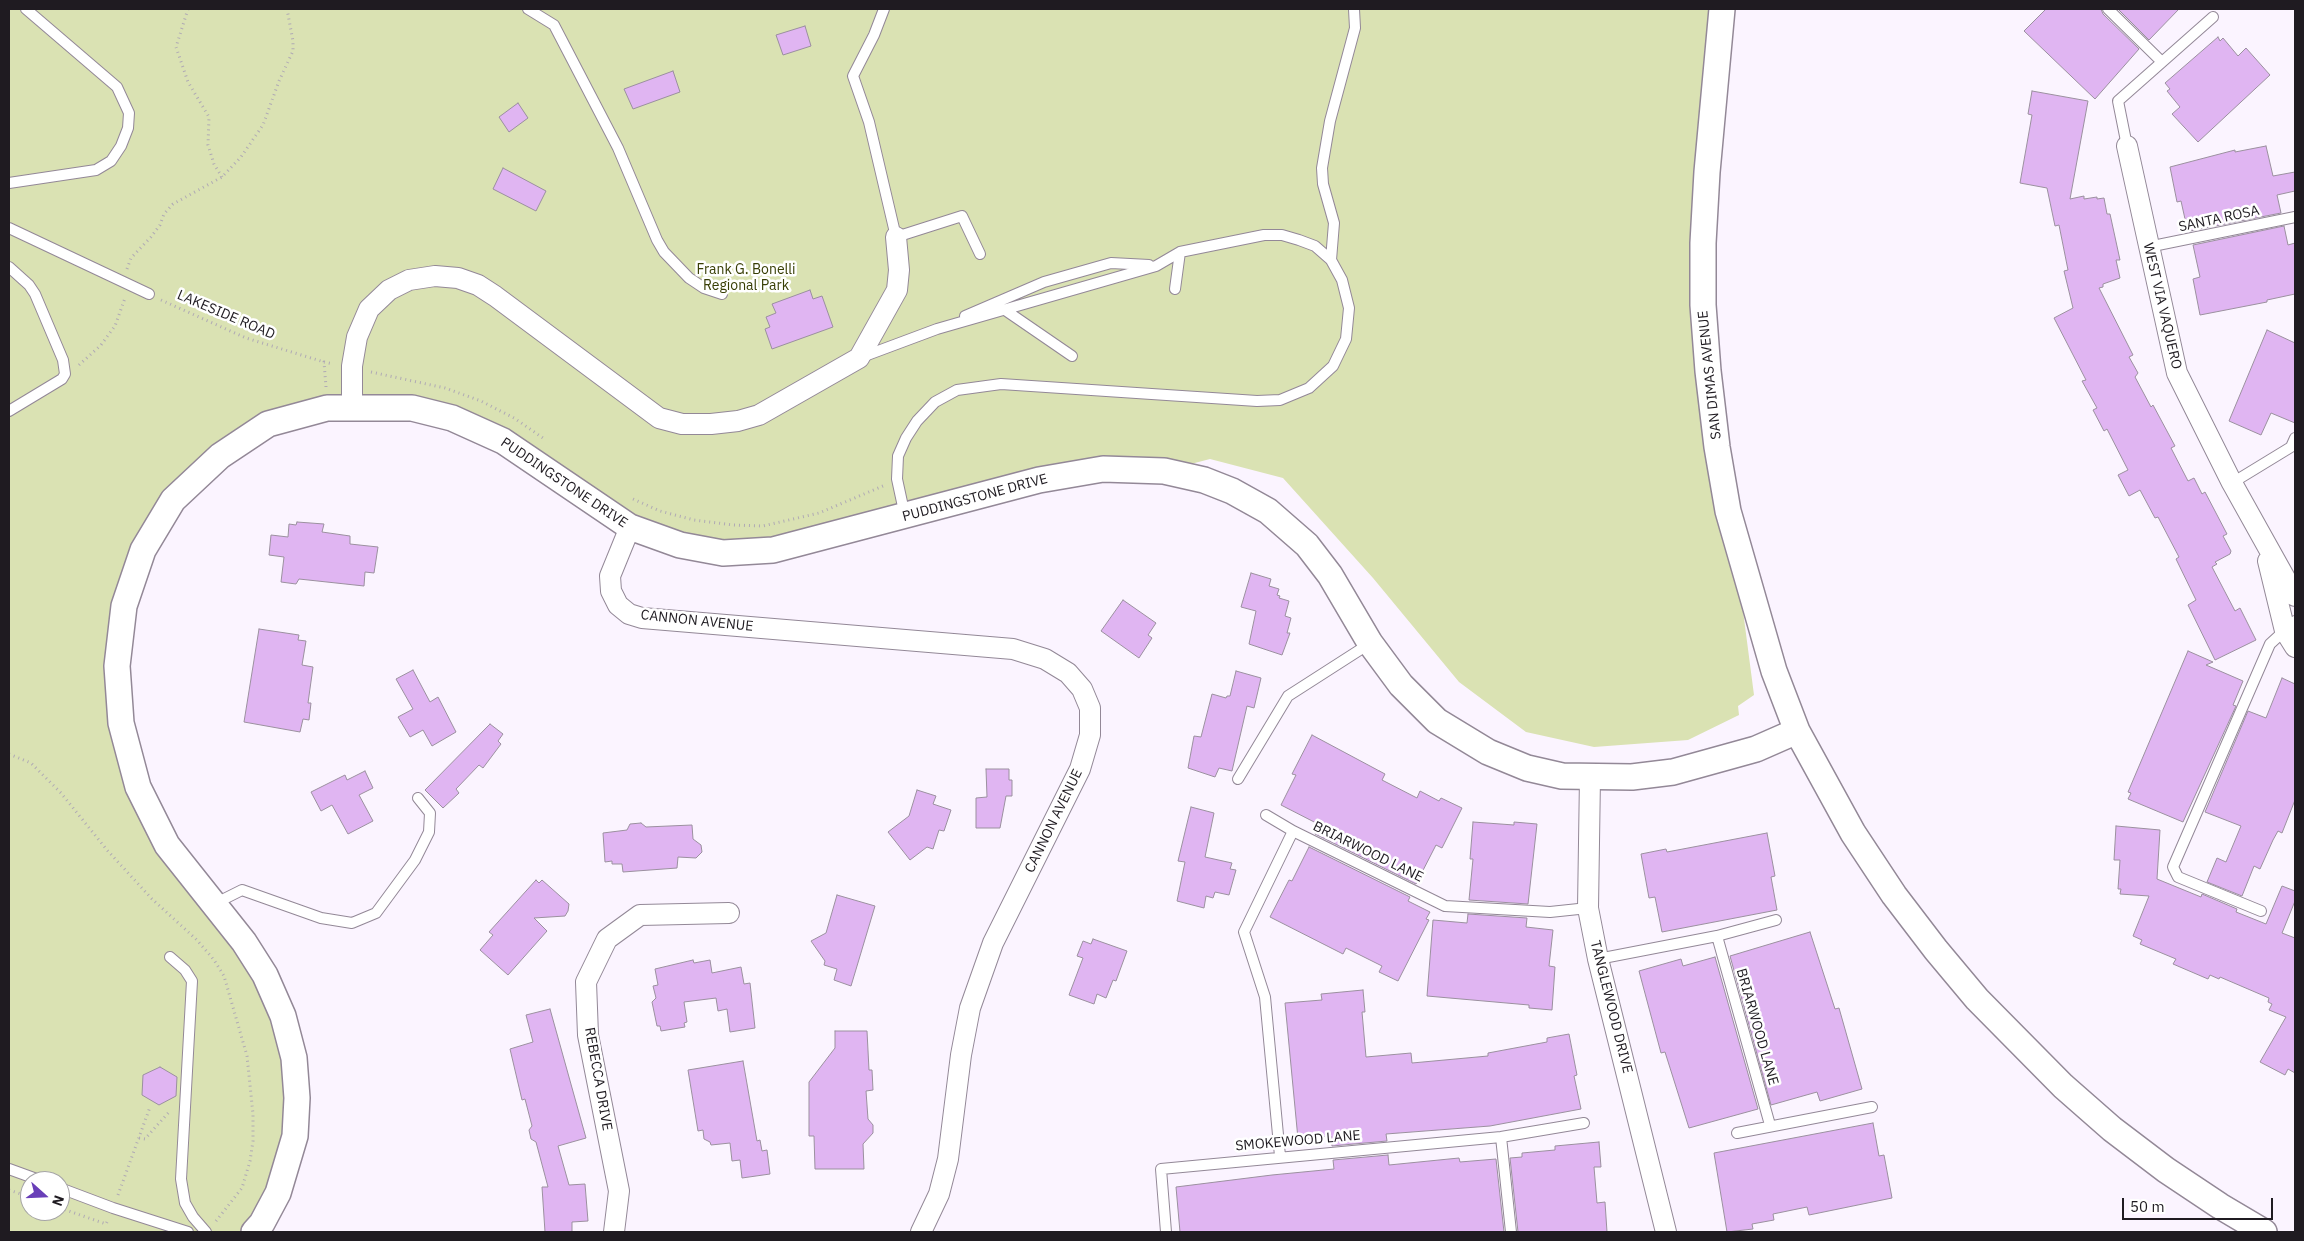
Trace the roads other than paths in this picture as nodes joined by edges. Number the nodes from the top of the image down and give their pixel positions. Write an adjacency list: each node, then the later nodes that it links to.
1 (26, 9): 10 (lane)
2 (528, 9): 22 (lane)
3 (884, 9): 13 (lane)
4 (1354, 9): 17 (lane)
5 (1722, 9): 37 (street, SAN DIMAS AVENUE)
6 (2108, 9): 8 (lane)
7 (2213, 17): 8 (lane)
8 (2162, 62): 9 (lane)
9 (2127, 146): 14 (street, WEST VIA VAQUERO)
10 (9, 183)
11 (2295, 217): 14 (lane, SANTA ROSA)
12 (9, 228): 21 (lane)
13 (896, 237): 16 (lane); 26 (street)
14 (2148, 247): 30 (street, WEST VIA VAQUERO)
15 (1180, 252): 17 (lane); 18 (lane); 20 (lane)
16 (980, 254)
17 (1332, 260): 31 (lane)
18 (1156, 266): 23 (lane); 24 (lane)
19 (9, 267): 28 (lane)
20 (1175, 289)
21 (150, 294)
22 (722, 294)
23 (1005, 310): 24 (lane); 25 (lane)
24 (937, 329): 26 (lane)
25 (1072, 356)
26 (859, 358): 27 (street)
27 (352, 407): 32 (street, PUDDINGSTONE DRIVE); 43 (street, PUDDINGSTONE DRIVE)
28 (9, 411)
29 (2295, 438): 30 (lane)
30 (2232, 483): 33 (street, WEST VIA VAQUERO)
31 (905, 517): 32 (street, PUDDINGSTONE DRIVE); 36 (street, PUDDINGSTONE DRIVE)
32 (630, 527): 62 (street, CANNON AVENUE)
33 (2262, 537): 34 (street, WEST VIA VAQUERO); 35 (street, WEST VIA VAQUERO)
34 (2295, 596)
35 (2292, 633): 45 (lane)
36 (1370, 643): 38 (street, PUDDINGSTONE DRIVE); 39 (lane)
37 (1797, 731): 38 (street, PUDDINGSTONE DRIVE); 66 (street, SAN DIMAS AVENUE)
38 (1590, 777): 44 (street, TANGLEWOOD DRIVE)
39 (1238, 779)
40 (418, 798): 43 (lane)
41 (1266, 815): 42 (lane)
42 (1293, 831): 44 (lane, BRIARWOOD LANE); 56 (lane, BRIARWOOD LANE)
43 (214, 904): 60 (street, PUDDINGSTONE DRIVE)
44 (1588, 908): 50 (street, TANGLEWOOD DRIVE)
45 (2261, 911)
46 (729, 913): 61 (street, REBECCA DRIVE)
47 (1776, 920): 48 (lane)
48 (1717, 936): 50 (lane); 53 (lane, BRIARWOOD LANE)
49 (170, 957): 59 (lane)
50 (1598, 960): 65 (street, TANGLEWOOD DRIVE)
51 (1872, 1107): 53 (lane)
52 (1584, 1123): 55 (lane, SMOKEWOOD LANE)
53 (1770, 1125): 54 (lane)
54 (1737, 1133)
55 (1501, 1137): 56 (lane, SMOKEWOOD LANE); 64 (lane)
56 (1280, 1156): 63 (lane, SMOKEWOOD LANE)
57 (70, 1192): 58 (lane)
58 (188, 1232)
59 (206, 1232)
60 (254, 1232)
61 (614, 1232)
62 (922, 1232)
63 (1166, 1232)
64 (1511, 1232)
65 (1666, 1232)
66 (2264, 1232)

